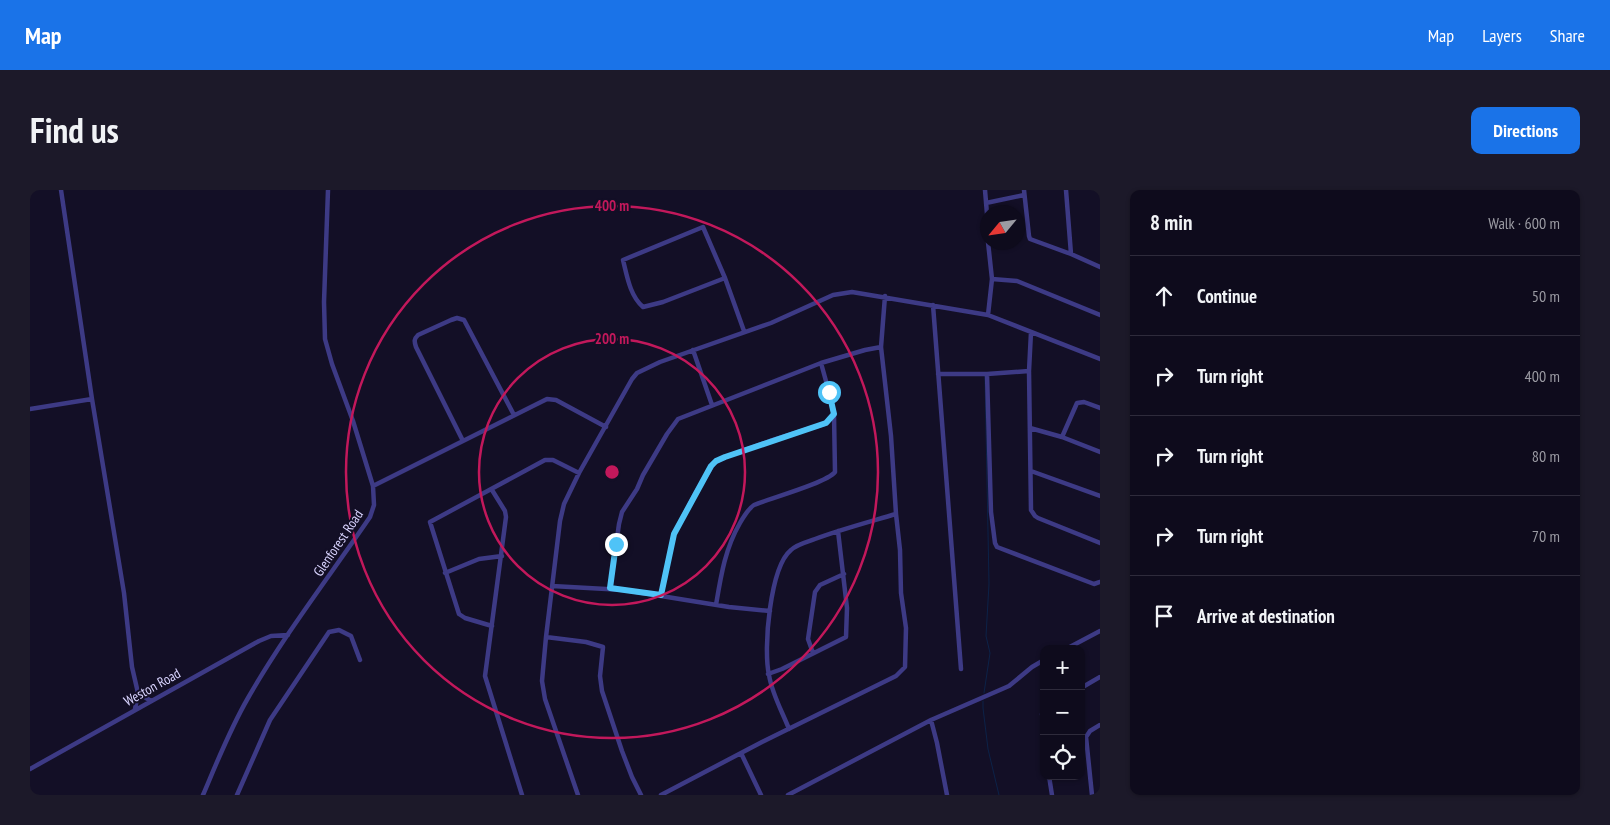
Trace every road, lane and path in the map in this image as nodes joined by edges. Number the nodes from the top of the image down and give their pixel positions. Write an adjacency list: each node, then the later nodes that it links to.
1 (61, 190): 26 (street)
2 (328, 190): 39 (street, Glenforest Road)
3 (986, 190): 6 (street)
4 (1066, 190): 8 (street)
5 (1024, 193): 6 (street); 8 (street)
6 (986, 203)
7 (989, 250): 11 (street)
8 (1071, 254): 9 (street)
9 (1100, 268)
10 (725, 278): 10 (street); 17 (street)
11 (992, 279): 15 (street); 16 (street)
12 (884, 296): 13 (street); 17 (street); 19 (street)
13 (933, 305): 16 (street); 24 (street)
14 (1100, 306): 15 (street)
15 (1099, 314)
16 (988, 315): 18 (street)
17 (744, 331): 20 (street)
18 (1032, 332): 21 (street); 23 (street)
19 (881, 347): 22 (street); 42 (street)
20 (694, 350): 27 (street); 32 (street)
21 (1100, 359)
22 (820, 363): 27 (street); 30 (street)
23 (1029, 371): 25 (street); 33 (street)
24 (938, 374): 25 (street); 62 (street)
25 (987, 374): 48 (street)
26 (92, 399): 29 (street); 66 (street)
27 (712, 405): 50 (street)
28 (1100, 408): 34 (street)
29 (30, 409)
30 (834, 414): 51 (street); 52 (street)
31 (514, 415): 32 (street); 35 (street); 35 (street)
32 (606, 427): 38 (street)
33 (1030, 428): 34 (street); 37 (street)
34 (1062, 437): 36 (street)
35 (463, 441): 39 (street)
36 (1100, 452)
37 (1031, 470): 41 (street); 44 (street)
38 (579, 473): 40 (street); 49 (street)
39 (373, 486): 56 (street, Glenforest Road)
40 (492, 490): 45 (street); 46 (street)
41 (1100, 496)
42 (896, 514): 43 (street); 71 (street)
43 (838, 530): 47 (street); 53 (street)
44 (1100, 543)
45 (502, 556): 46 (street); 54 (street)
46 (445, 573): 54 (street)
47 (844, 574): 59 (street); 59 (street)
48 (1100, 582)
49 (552, 586): 50 (street); 57 (street)
50 (610, 588): 51 (street)
51 (661, 595): 52 (street)
52 (716, 605): 53 (street)
53 (770, 610): 63 (street)
54 (492, 626): 77 (street)
55 (1100, 631): 58 (street)
56 (288, 635): 67 (street, Weston Road); 75 (street, Glenforest Road)
57 (546, 637): 78 (street); 79 (street)
58 (1074, 645)
59 (813, 653): 63 (street)
60 (360, 660): 76 (street)
61 (1040, 662): 69 (street)
62 (960, 669)
63 (768, 674): 71 (street)
64 (1100, 677): 65 (street)
65 (1085, 686)
66 (138, 693): 67 (street); 68 (street)
67 (151, 701): 68 (street, Weston Road)
68 (135, 710): 73 (street, Weston Road)
69 (931, 720): 82 (street); 83 (street)
70 (1100, 725): 85 (street)
71 (789, 729): 72 (street)
72 (741, 753): 80 (street); 81 (street)
73 (30, 769)
74 (1050, 780): 84 (street)
75 (203, 795)
76 (238, 795)
77 (522, 795)
78 (578, 795)
79 (641, 795)
80 (660, 795)
81 (761, 795)
82 (788, 795)
83 (947, 795)
84 (1052, 795)
85 (1092, 795)

